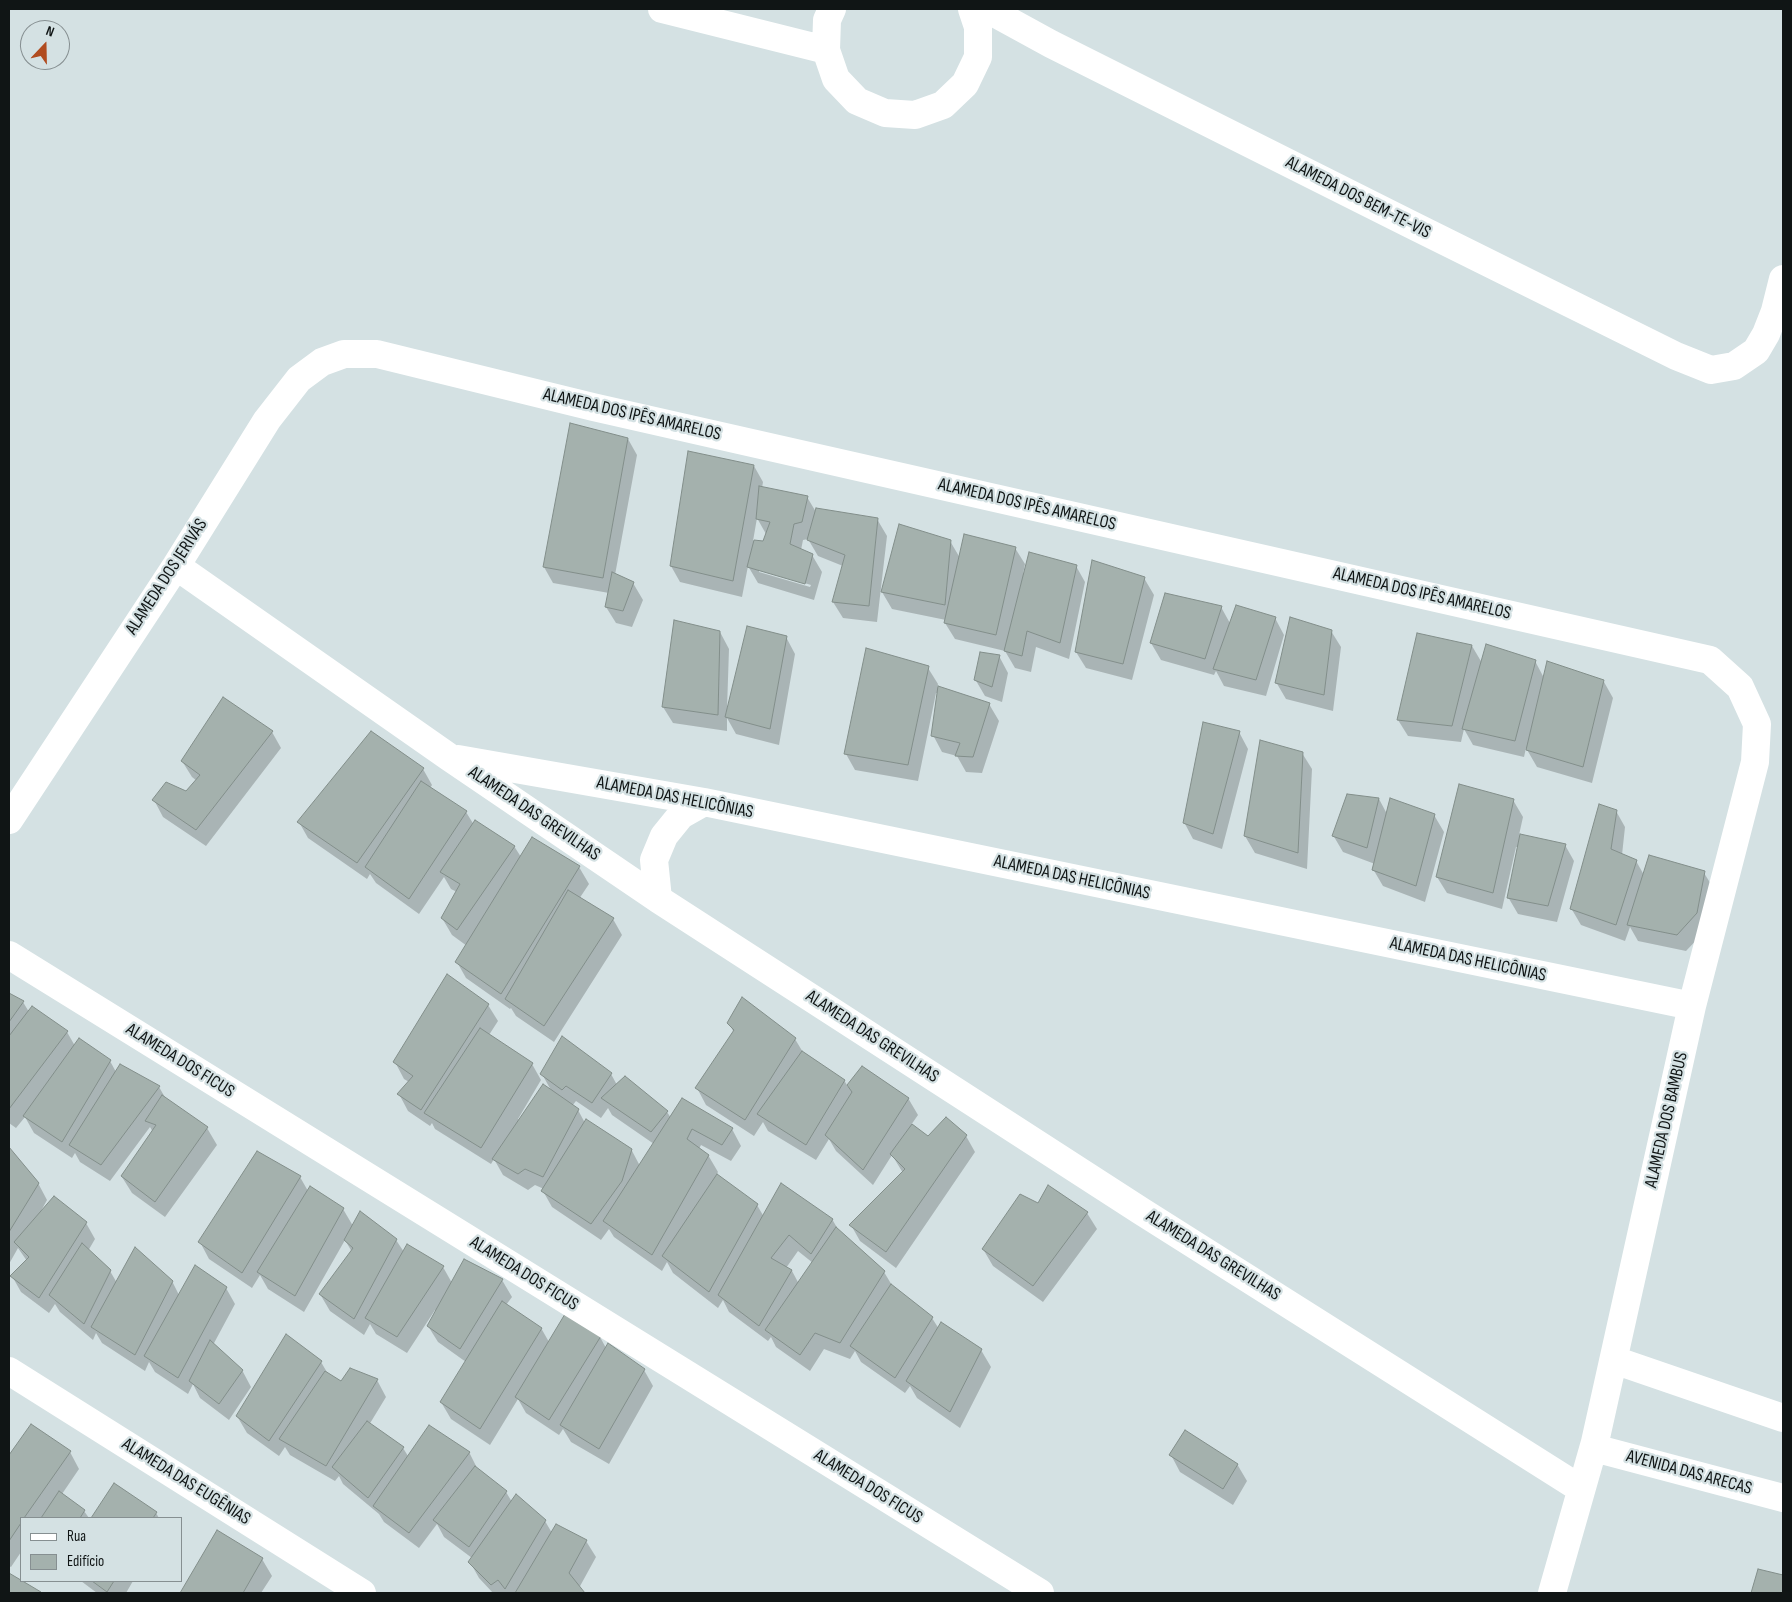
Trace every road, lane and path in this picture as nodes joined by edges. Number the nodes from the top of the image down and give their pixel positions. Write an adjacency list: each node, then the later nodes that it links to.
1 (662, 9): 5 (street)
2 (832, 9): 5 (street)
3 (972, 9): 5 (street)
4 (987, 9): 6 (street, ALAMEDA DOS BEM-TE-VIS)
5 (826, 50)
6 (1783, 279)
7 (344, 354): 8 (street, ALAMEDA DOS JERIVÁS); 9 (street, ALAMEDA DOS IPÊS AMARELOS)
8 (176, 566): 10 (street, ALAMEDA DAS GREVILHAS); 12 (street, ALAMEDA DOS JERIVÁS)
9 (1710, 660): 15 (street, ALAMEDA DOS BAMBUS)
10 (449, 757): 11 (street, ALAMEDA DAS HELICÔNIAS); 13 (street, ALAMEDA DAS GREVILHAS)
11 (704, 802): 13 (street); 15 (street, ALAMEDA DAS HELICÔNIAS)
12 (9, 820)
13 (658, 899): 20 (street, ALAMEDA DAS GREVILHAS)
14 (9, 955): 23 (street, ALAMEDA DOS FICUS)
15 (1692, 1006): 16 (street, ALAMEDA DOS BAMBUS)
16 (1614, 1360): 18 (street); 19 (street, ALAMEDA DOS BAMBUS)
17 (9, 1371): 22 (street, ALAMEDA DAS EUGÊNIAS)
18 (1783, 1418)
19 (1594, 1448): 20 (street, ALAMEDA DOS BAMBUS); 21 (street, AVENIDA DAS ARECAS)
20 (1581, 1489): 24 (street, ALAMEDA DOS BAMBUS)
21 (1783, 1498)
22 (362, 1593)
23 (1040, 1593)
24 (1552, 1593)

